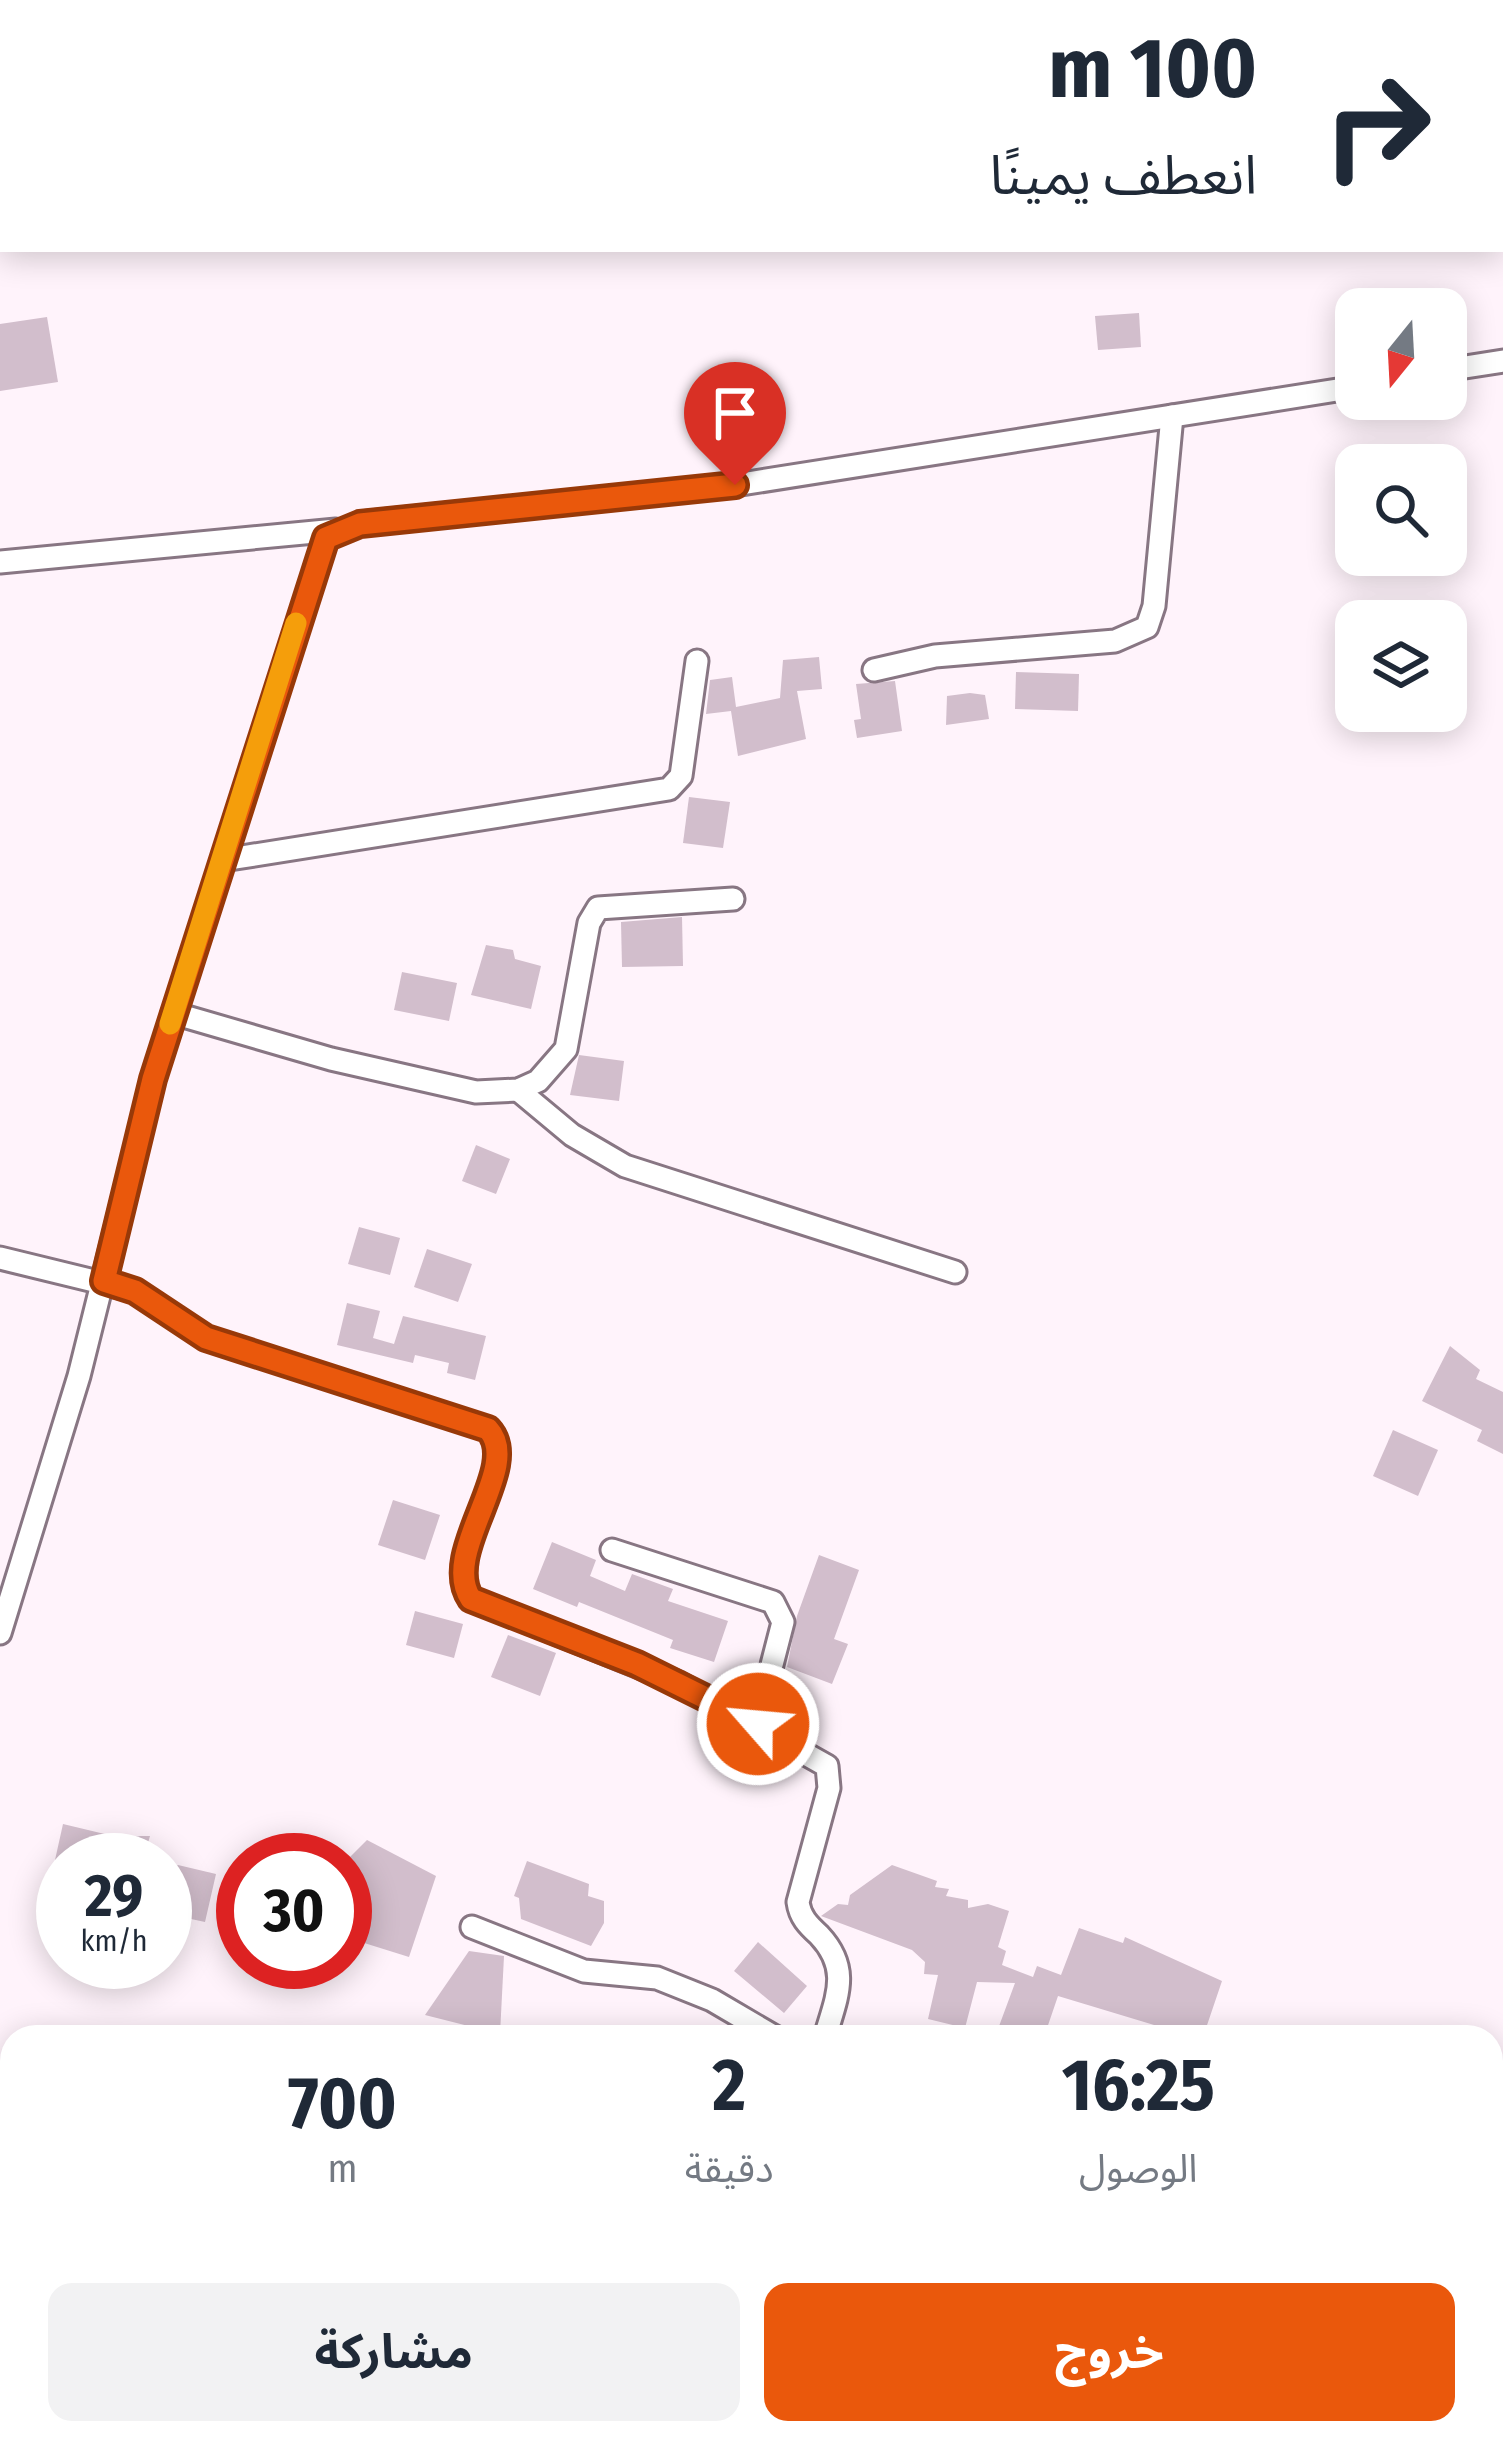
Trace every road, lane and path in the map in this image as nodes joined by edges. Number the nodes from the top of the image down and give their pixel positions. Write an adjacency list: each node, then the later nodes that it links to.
1 (1503, 361): 2 (street)
2 (1467, 367)
3 (1335, 390): 4 (street)
4 (1172, 416): 5 (street); 8 (street)
5 (336, 530): 6 (street); 9 (street)
6 (0, 562)
7 (697, 661): 9 (street)
8 (874, 670)
9 (223, 860): 11 (street)
10 (733, 898): 12 (street)
11 (173, 1013): 12 (street); 15 (street)
12 (518, 1090): 14 (street)
13 (0, 1258): 15 (street)
14 (955, 1272)
15 (104, 1281): 17 (street); 18 (street)
16 (612, 1550): 18 (street)
17 (0, 1633)
18 (758, 1724): 21 (street)
19 (472, 1927): 20 (street)
20 (755, 2025)
21 (828, 2025)

